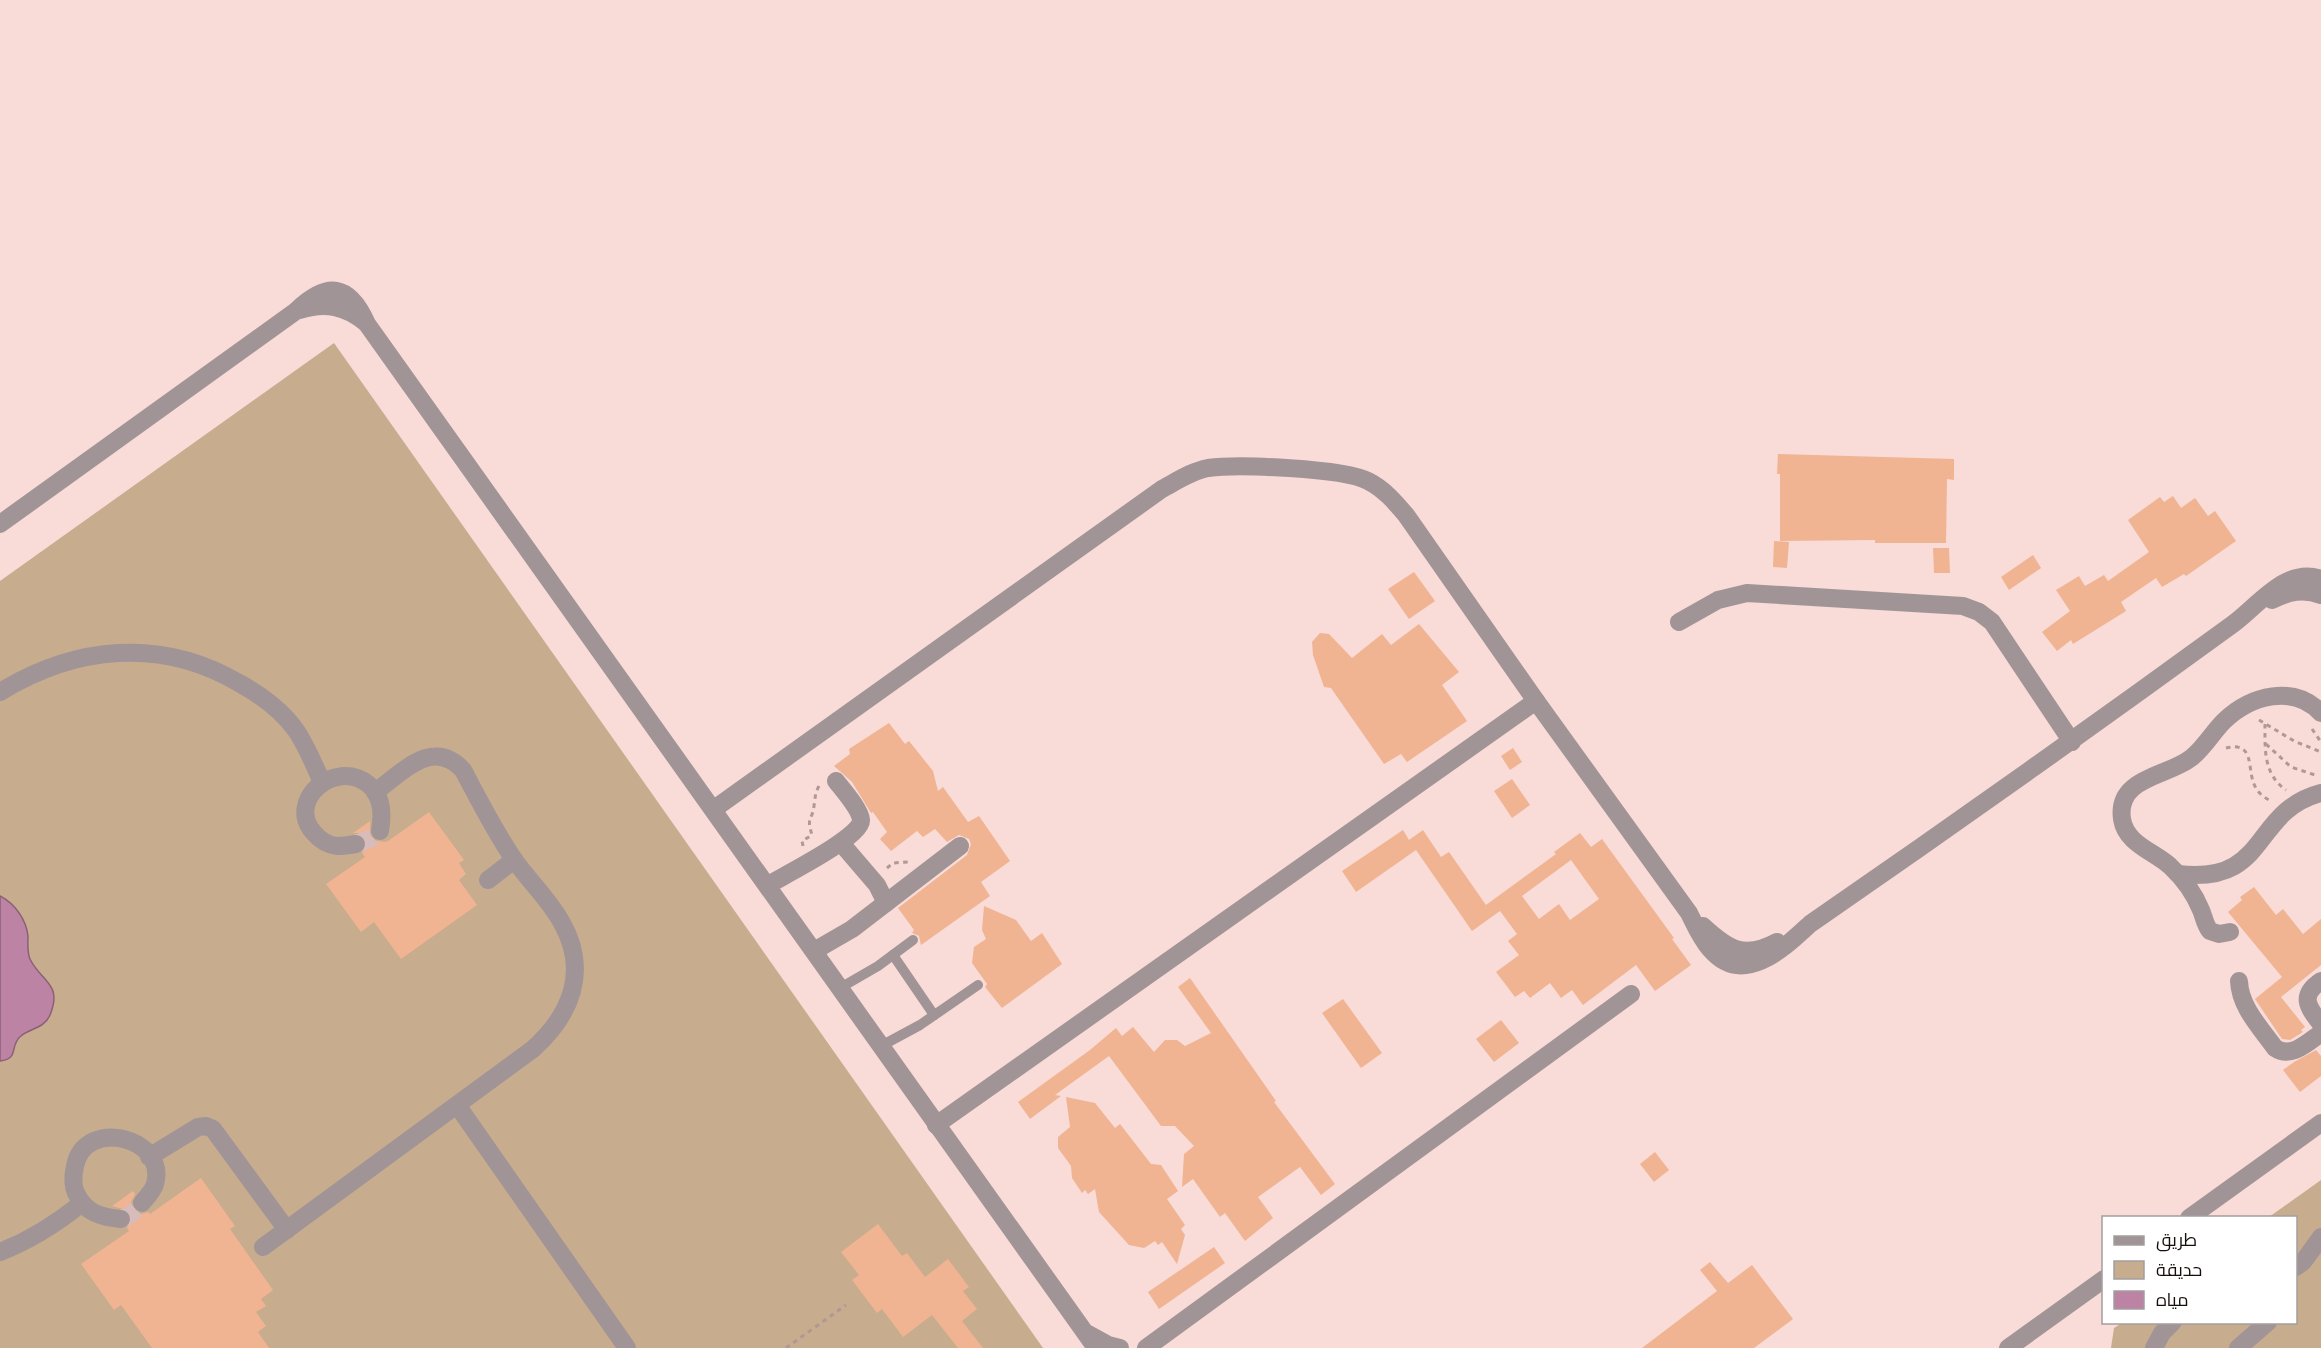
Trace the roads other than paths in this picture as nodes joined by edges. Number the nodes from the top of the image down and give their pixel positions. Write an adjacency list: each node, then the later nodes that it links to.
1 (0, 524): 14 (street)
2 (2321, 579): 4 (street)
3 (2321, 595): 4 (street)
4 (2249, 613): 9 (street)
5 (1679, 622): 9 (street)
6 (0, 692): 11 (street)
7 (1536, 700): 9 (street); 14 (street); 39 (street)
8 (2314, 719): 20 (street)
9 (2072, 742)
10 (836, 781): 16 (street)
11 (322, 782): 12 (street); 17 (street)
12 (375, 792): 15 (street); 19 (street)
13 (2317, 794): 20 (street)
14 (714, 809): 22 (street)
15 (380, 831)
16 (841, 843): 22 (street); 23 (street)
17 (356, 844)
18 (960, 846): 23 (street)
19 (514, 860): 21 (street); 37 (street)
20 (2178, 874): 24 (street)
21 (488, 880)
22 (768, 885): 26 (street)
23 (886, 903): 26 (street)
24 (2229, 932)
25 (913, 940): 27 (lane)
26 (814, 951): 31 (street)
27 (893, 955): 31 (lane); 33 (lane)
28 (2239, 981): 35 (street)
29 (2321, 981): 34 (street)
30 (978, 985): 33 (lane)
31 (840, 988): 36 (street)
32 (1631, 994): 57 (street)
33 (934, 1016): 36 (lane)
34 (2321, 1024)
35 (2321, 1033)
36 (881, 1046): 39 (street)
37 (457, 1105): 45 (street); 55 (street)
38 (2321, 1123): 43 (street)
39 (936, 1125): 53 (street)
40 (149, 1156): 41 (street); 42 (street); 45 (street)
41 (82, 1203): 44 (street); 48 (street)
42 (142, 1203)
43 (2192, 1216)
44 (121, 1219)
45 (286, 1230): 47 (street)
46 (2321, 1237): 49 (street)
47 (263, 1247)
48 (0, 1252)
49 (2297, 1266)
50 (2102, 1280): 54 (street)
51 (2172, 1324): 59 (street)
52 (2267, 1324): 60 (street)
53 (1091, 1341): 56 (street)
54 (2028, 1342): 58 (street)
55 (627, 1348)
56 (1120, 1348)
57 (1146, 1348)
58 (2008, 1348)
59 (2154, 1348)
60 (2238, 1348)

